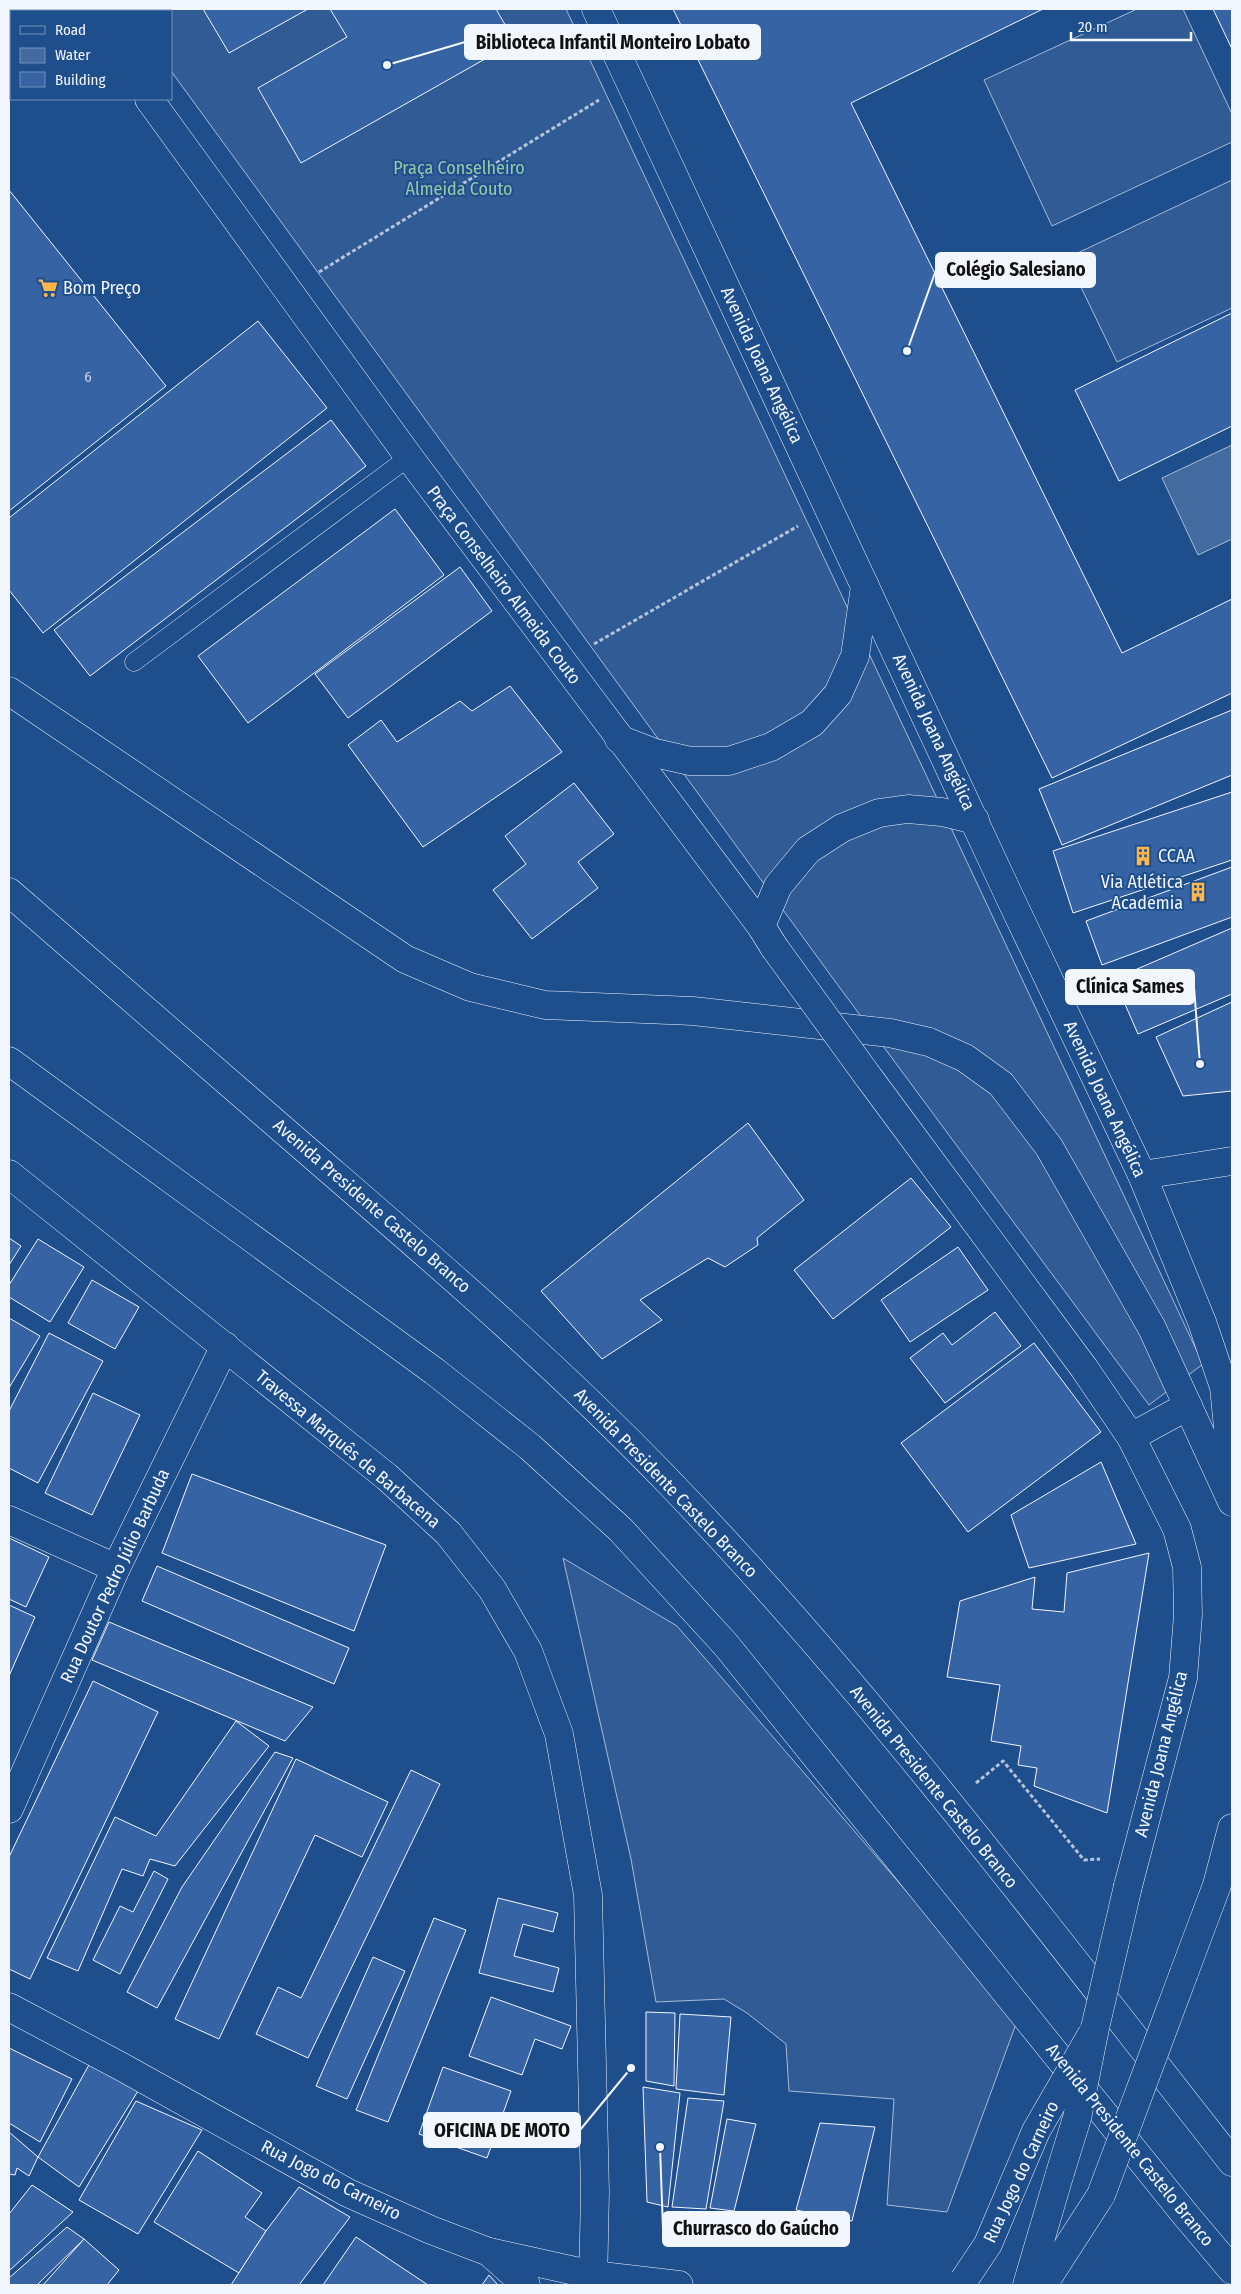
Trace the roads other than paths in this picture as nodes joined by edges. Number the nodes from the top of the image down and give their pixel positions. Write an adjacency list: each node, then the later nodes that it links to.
1 (596, 9): 4 (main road, Avenida Joana Angélica)
2 (150, 100): 3 (main road, Praça Conselheiro Almeida Couto)
3 (408, 457): 5 (lane); 7 (main road, Praça Conselheiro Almeida Couto)
4 (865, 586): 7 (main road); 8 (main road, Avenida Joana Angélica)
5 (134, 662)
6 (9, 691): 16 (main road)
7 (619, 739): 10 (main road, Praça Conselheiro Almeida Couto)
8 (975, 820): 10 (main road); 14 (main road, Avenida Joana Angélica)
9 (9, 892): 26 (main road, Avenida Presidente Castelo Branco)
10 (767, 937): 17 (main road, Avenida Joana Angélica, bridge)
11 (9, 1061): 28 (main road, Avenida Presidente Castelo Branco)
12 (1232, 1161): 14 (main road)
13 (9, 1174): 15 (main road, Travessa Marquês de Barbacena)
14 (1142, 1175): 18 (main road, Avenida Joana Angélica)
15 (225, 1346): 21 (main road, Rua Doutor Pedro Júlio Barbuda); 29 (main road, Travessa Marquês de Barbacena)
16 (1188, 1406): 17 (main road); 19 (main road)
17 (1130, 1436): 25 (main road, Avenida Joana Angélica, bridge)
18 (1232, 1468)
19 (1232, 1502)
20 (9, 1520): 21 (main road)
21 (116, 1568): 22 (main road, Rua Doutor Pedro Júlio Barbuda)
22 (9, 1809)
23 (1232, 1828): 34 (main road, bridge)
24 (9, 2007): 27 (main road, Rua Jogo do Carneiro)
25 (1095, 2028): 30 (main road, Rua Jogo do Carneiro, bridge); 33 (main road, Avenida Joana Angélica, bridge)
26 (1232, 2162)
27 (490, 2252): 29 (main road, Rua Jogo do Carneiro); 31 (main road)
28 (1232, 2270)
29 (593, 2280): 32 (main road, Rua Jogo do Carneiro)
30 (960, 2283)
31 (526, 2285)
32 (679, 2285)
33 (1027, 2285)
34 (1043, 2285)

